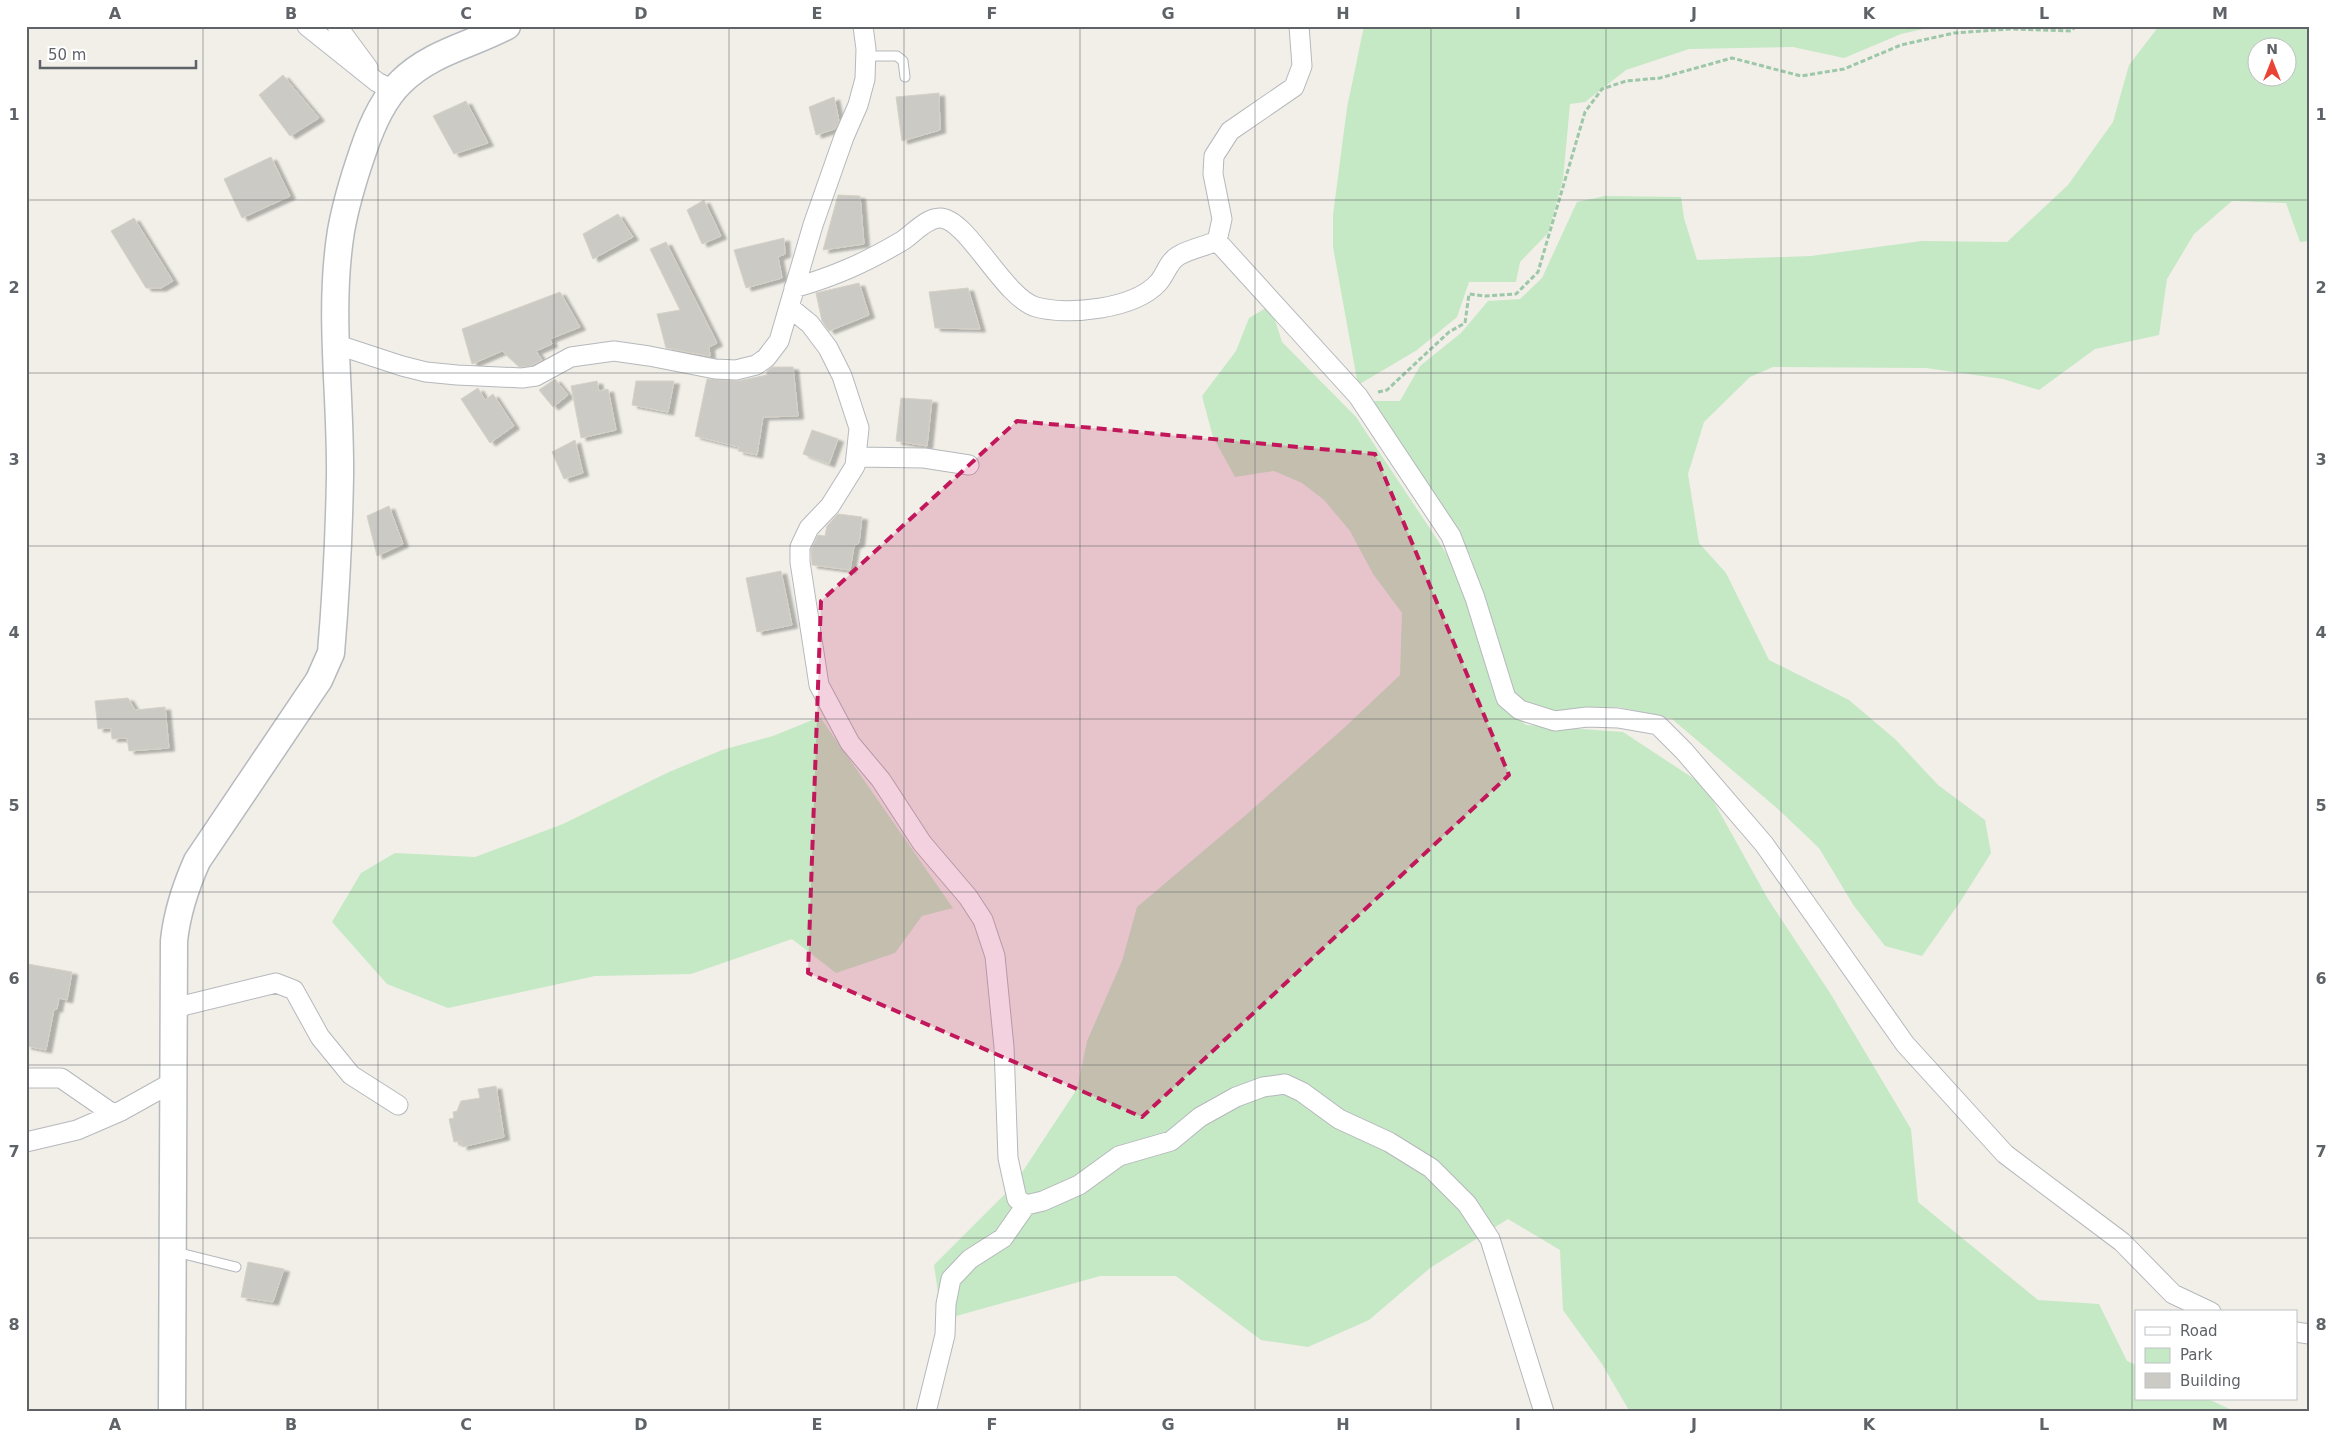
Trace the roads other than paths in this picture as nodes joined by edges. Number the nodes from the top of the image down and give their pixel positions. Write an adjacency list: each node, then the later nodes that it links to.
1 (307, 26): 8 (street)
2 (337, 26): 8 (street)
3 (507, 26): 8 (street)
4 (863, 26): 6 (street)
5 (1299, 26): 9 (street)
6 (865, 56): 7 (lane); 10 (street)
7 (905, 77)
8 (386, 86): 12 (street)
9 (1217, 241): 10 (street); 24 (street)
10 (794, 288): 11 (street)
11 (789, 307): 12 (street); 13 (street)
12 (335, 344): 15 (street)
13 (856, 457): 14 (street); 21 (street)
14 (969, 465)
15 (174, 1008): 17 (street); 18 (street)
16 (26, 1078): 19 (street)
17 (174, 1082): 19 (street); 22 (street)
18 (398, 1104)
19 (113, 1114): 20 (street)
20 (26, 1142)
21 (1026, 1205): 26 (street); 27 (street)
22 (172, 1251): 23 (lane); 25 (street)
23 (236, 1267)
24 (2208, 1310)
25 (172, 1412)
26 (926, 1412)
27 (1544, 1412)

